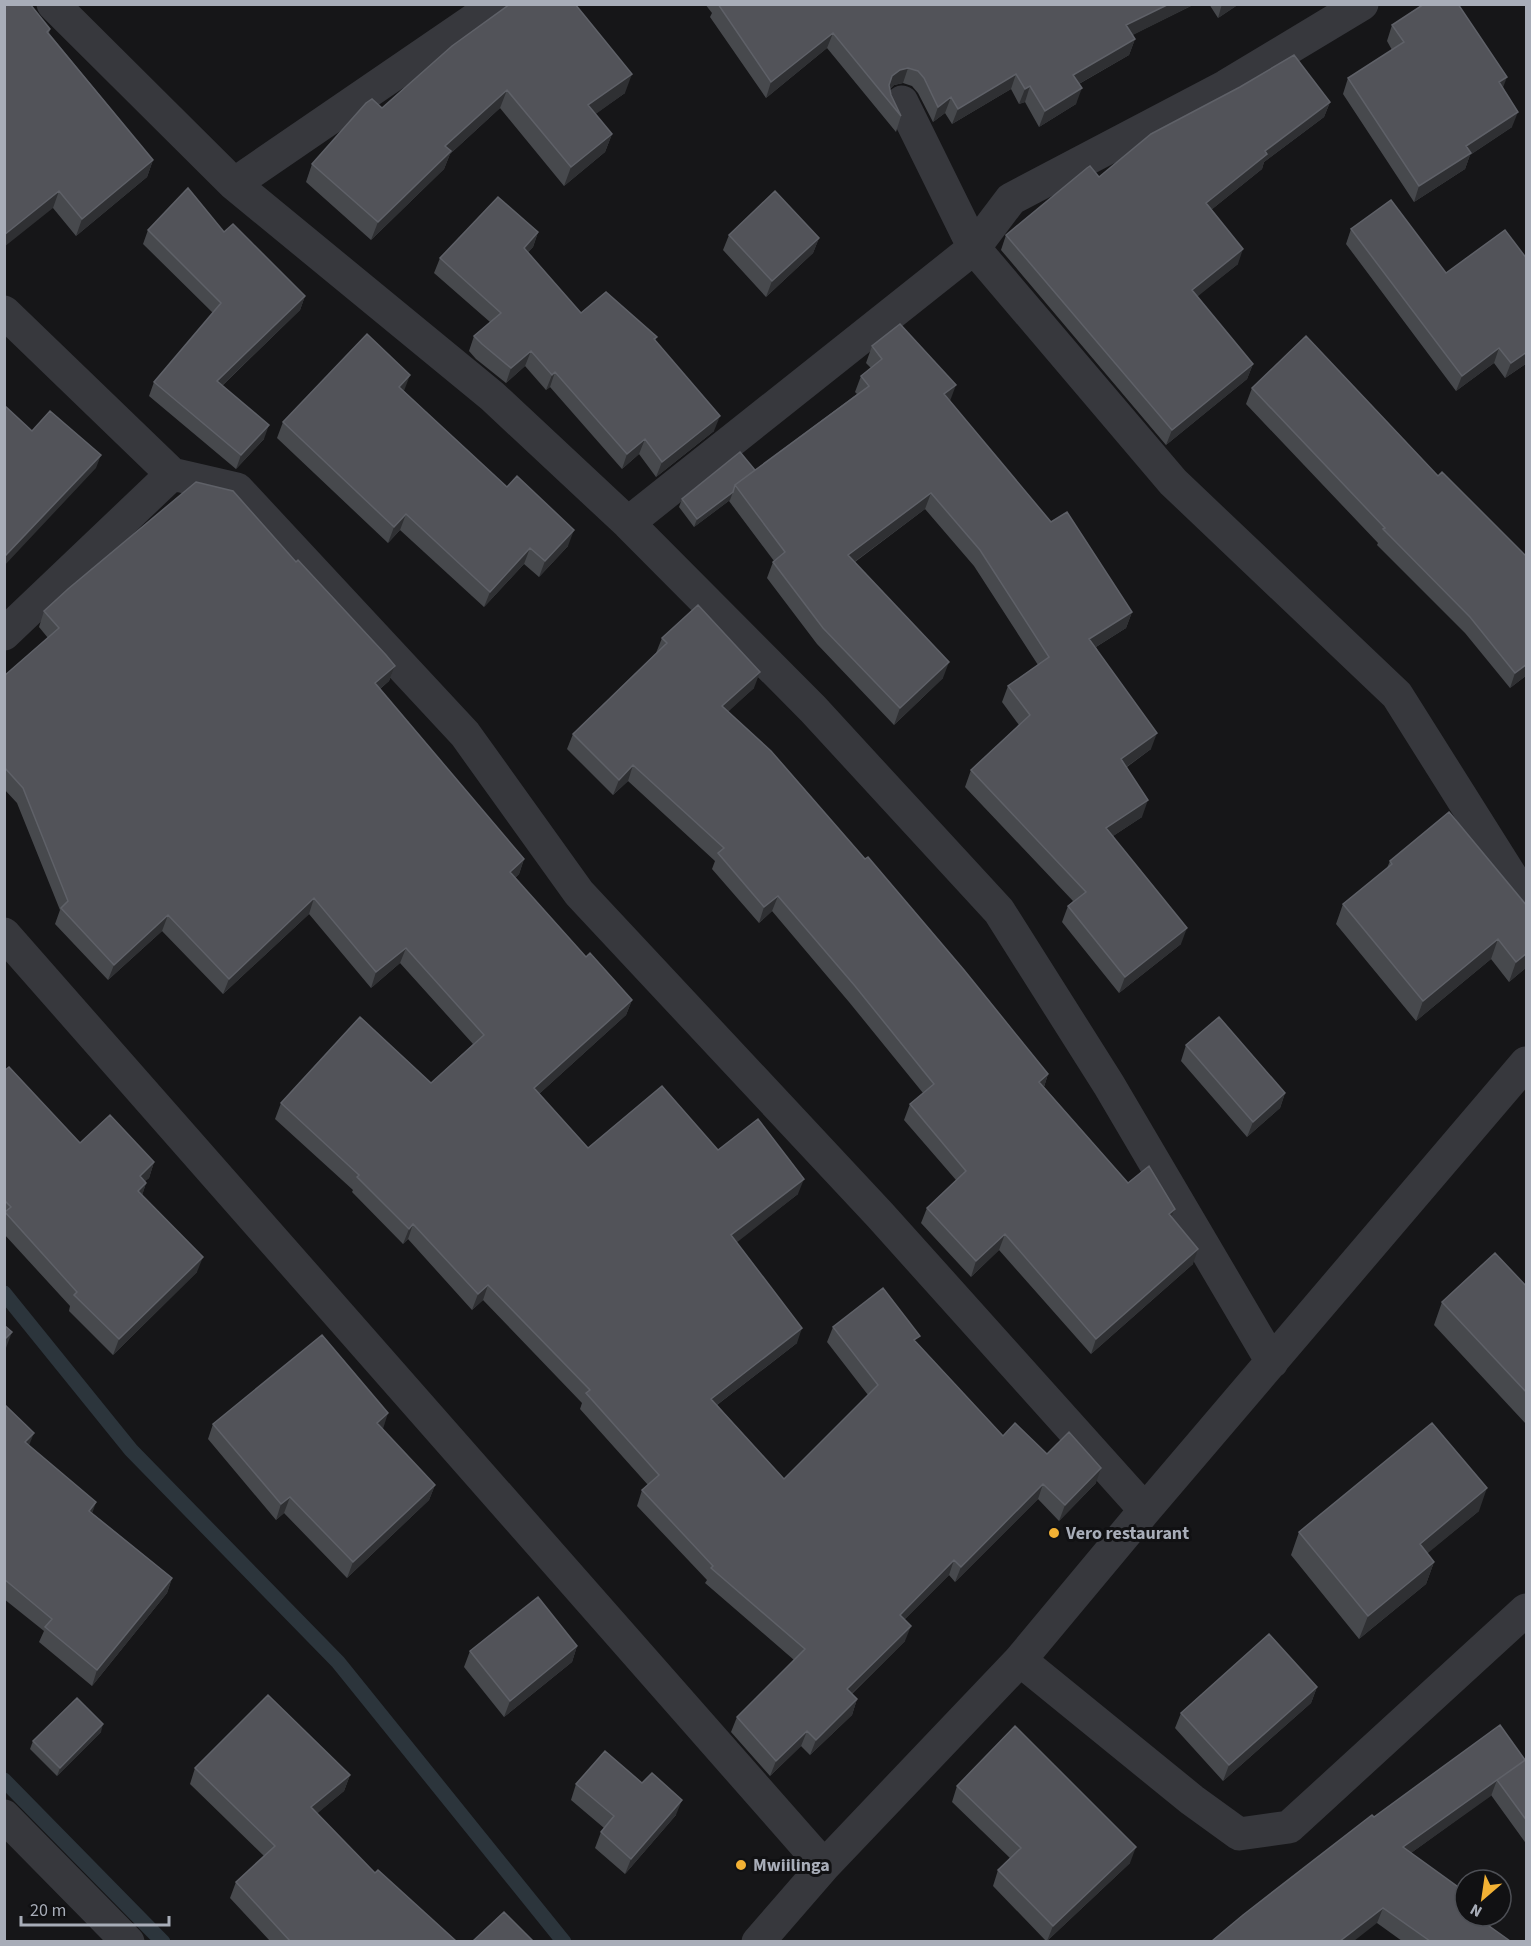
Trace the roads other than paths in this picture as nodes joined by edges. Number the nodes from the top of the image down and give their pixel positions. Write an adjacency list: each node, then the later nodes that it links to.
1 (53, 4): 5 (street)
2 (497, 4): 5 (street)
3 (1362, 4): 6 (street)
4 (902, 102): 6 (street)
5 (234, 184): 9 (street)
6 (974, 248): 9 (street); 11 (street)
7 (4, 312): 8 (street)
8 (172, 474): 10 (street); 15 (street)
9 (628, 523): 14 (street)
10 (4, 634)
11 (1527, 900)
12 (4, 934): 19 (street)
13 (1527, 1063): 14 (street)
14 (1272, 1362): 15 (street)
15 (1145, 1510): 17 (street)
16 (1527, 1610): 17 (street)
17 (1020, 1660): 19 (street)
18 (4, 1816): 20 (street)
19 (824, 1866): 21 (street)
20 (128, 1941)
21 (758, 1941)

